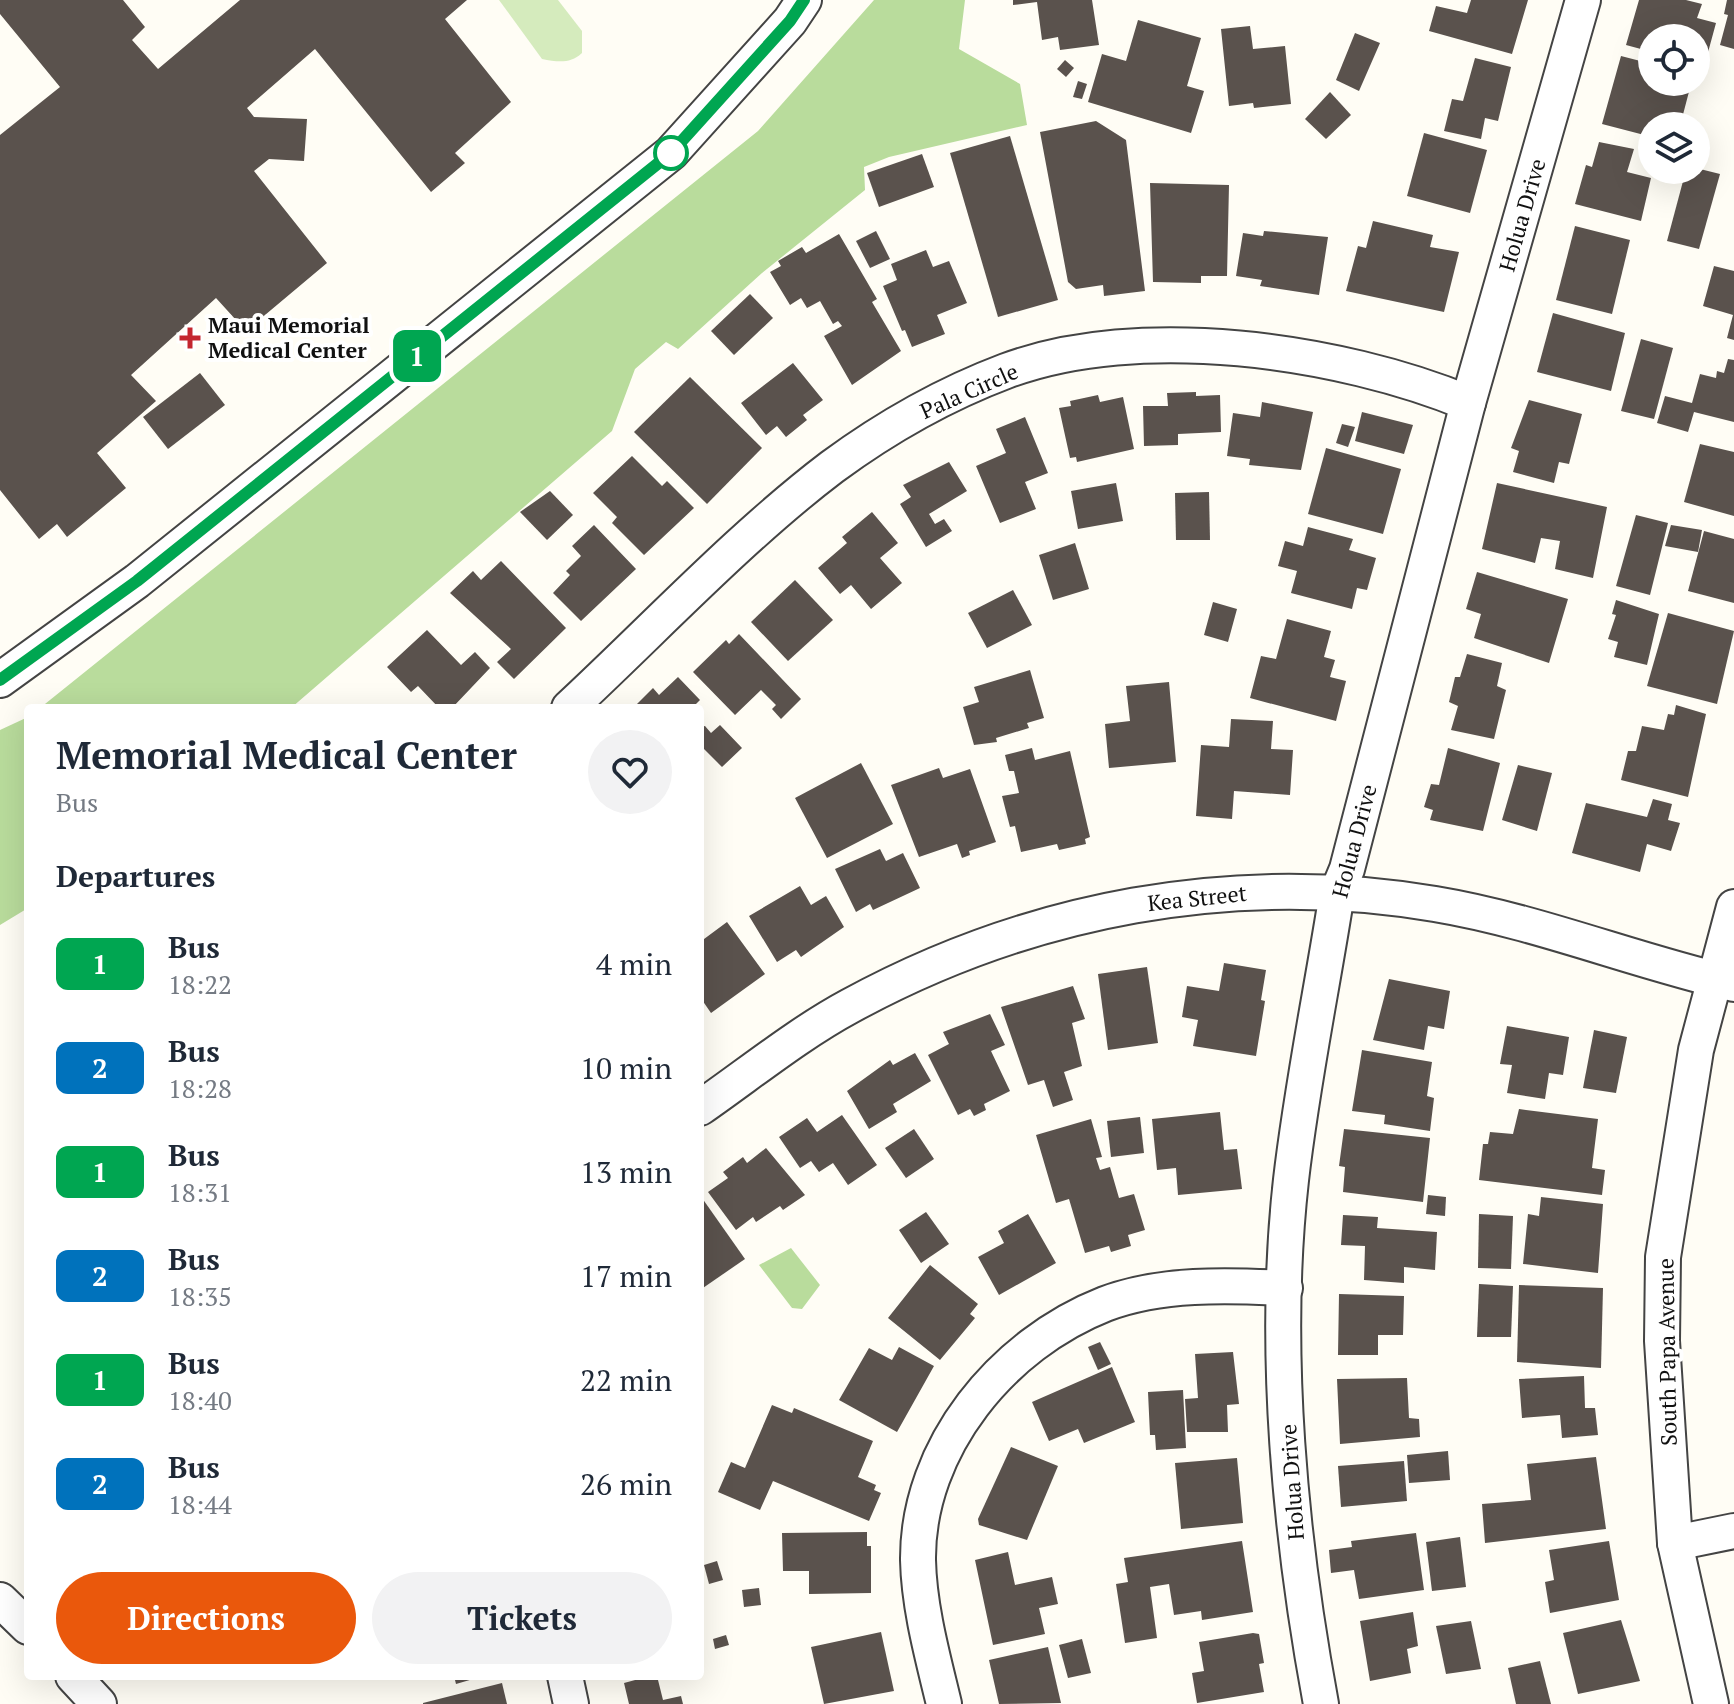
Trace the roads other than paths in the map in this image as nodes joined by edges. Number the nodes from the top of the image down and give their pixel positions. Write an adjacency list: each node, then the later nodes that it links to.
1 (804, 0): 4 (street)
2 (1583, 0): 3 (street, Holua Drive)
3 (1468, 403): 5 (street, Pala Circle); 6 (street, Holua Drive)
4 (0, 680)
5 (573, 704)
6 (1337, 893): 8 (street, Kea Street); 9 (street, Kea Street); 10 (street, Holua Drive)
7 (1734, 907): 8 (street, South Papa Avenue)
8 (1725, 982): 12 (street, South Papa Avenue)
9 (704, 1105)
10 (1285, 1288): 19 (street); 20 (street, Holua Drive)
11 (1734, 1531): 12 (street)
12 (1675, 1543): 21 (street, South Papa Avenue)
13 (0, 1600): 14 (street)
14 (24, 1623)
15 (77, 1680): 17 (street)
16 (566, 1680): 18 (street)
17 (99, 1704)
18 (571, 1704)
19 (944, 1704)
20 (1321, 1704)
21 (1711, 1704)

